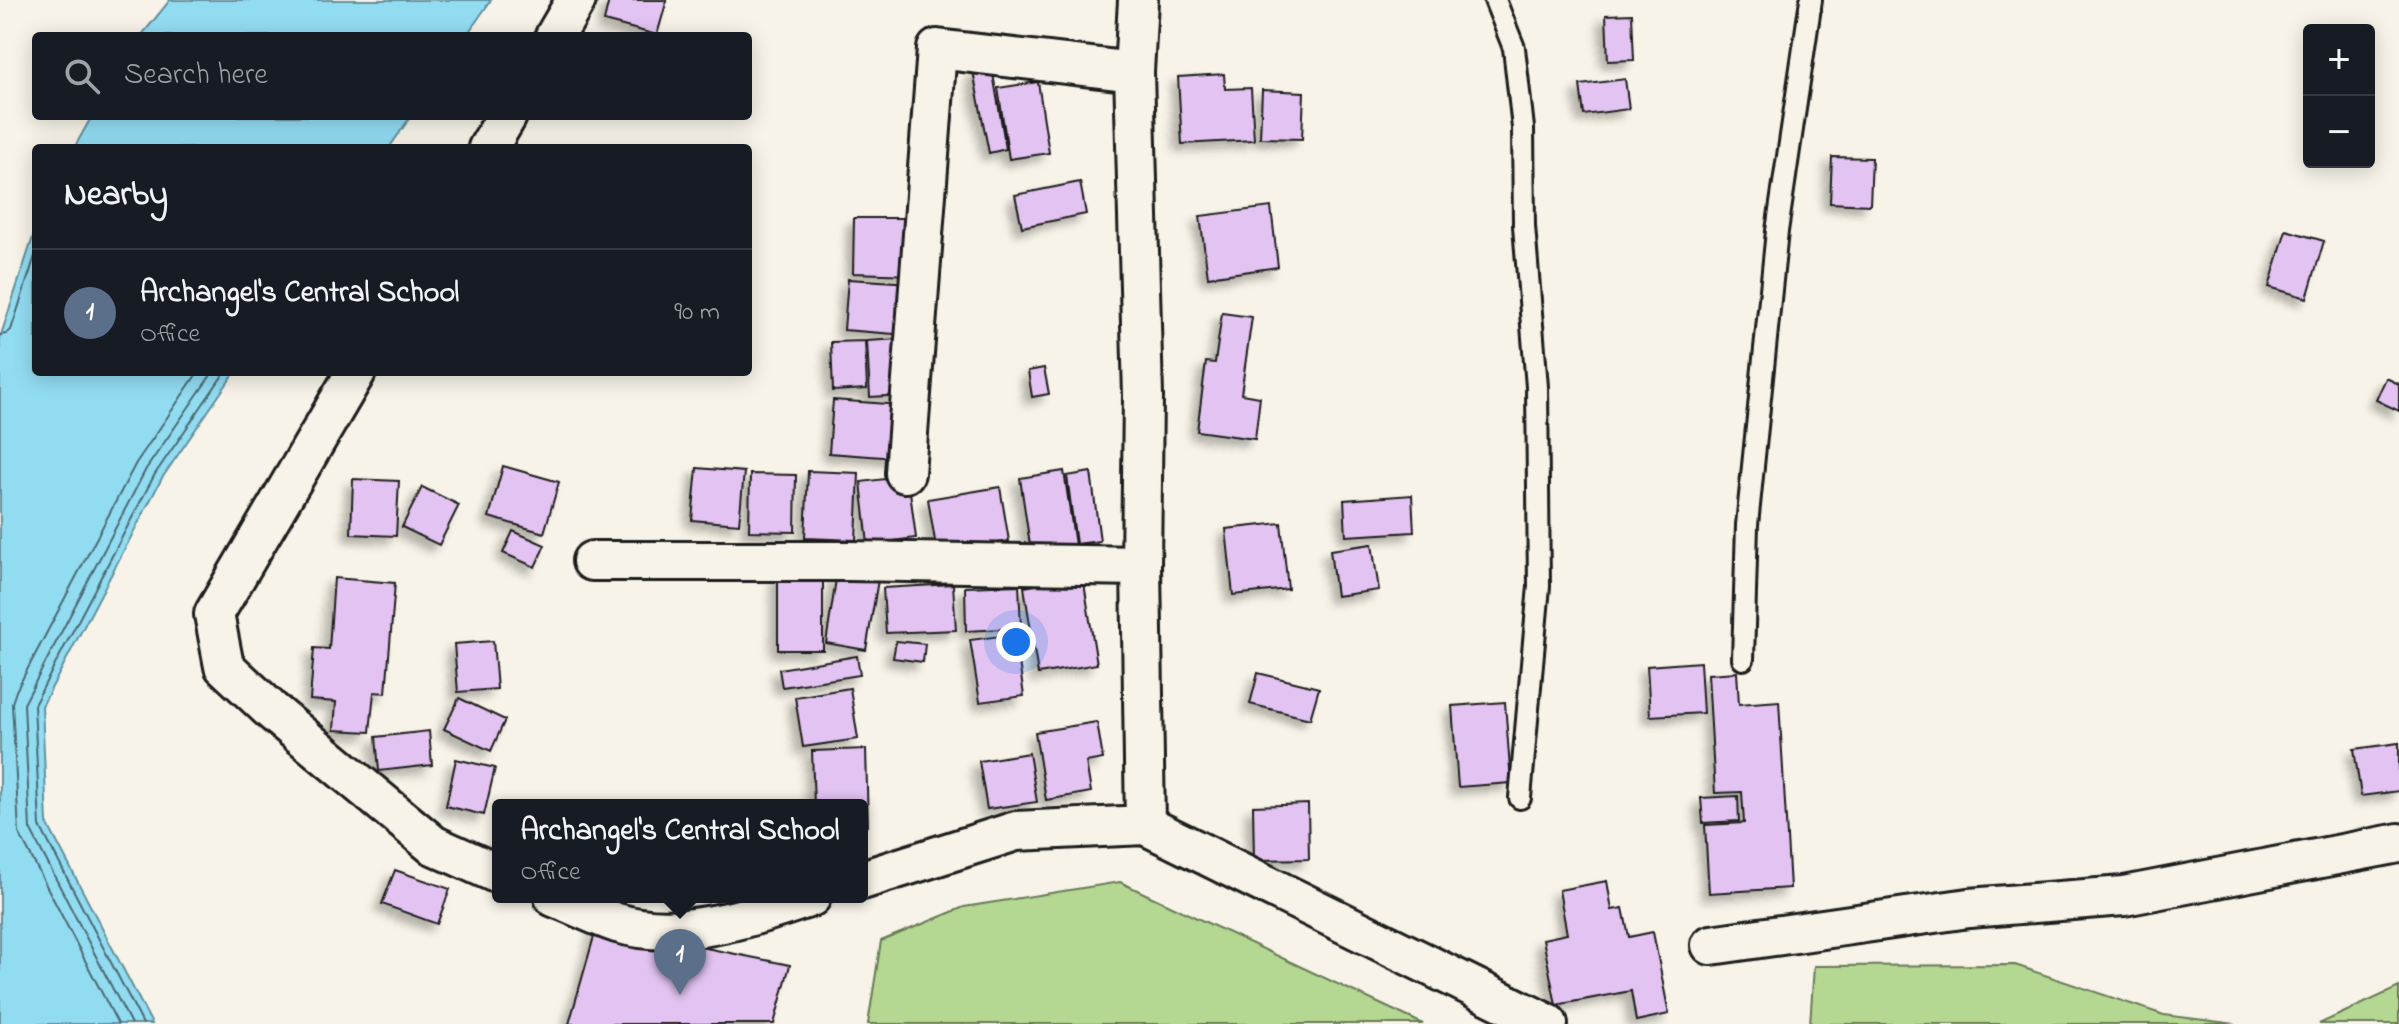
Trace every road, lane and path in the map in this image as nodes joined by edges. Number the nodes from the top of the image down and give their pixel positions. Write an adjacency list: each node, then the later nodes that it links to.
1 (576, 0): 5 (street)
2 (1138, 0): 6 (street)
3 (1495, 0): 14 (lane)
4 (1811, 0): 13 (lane)
5 (557, 32)
6 (1134, 72): 10 (street); 12 (street)
7 (505, 120): 8 (street)
8 (490, 144)
9 (354, 376): 17 (street)
10 (905, 473)
11 (592, 561): 12 (street)
12 (1141, 566): 15 (street)
13 (1743, 659)
14 (1520, 798)
15 (1145, 825): 18 (street); 22 (street)
16 (2399, 843): 21 (street)
17 (492, 871)
18 (868, 878)
19 (569, 903): 20 (street)
20 (790, 903)
21 (1711, 945)
22 (1548, 1024)

